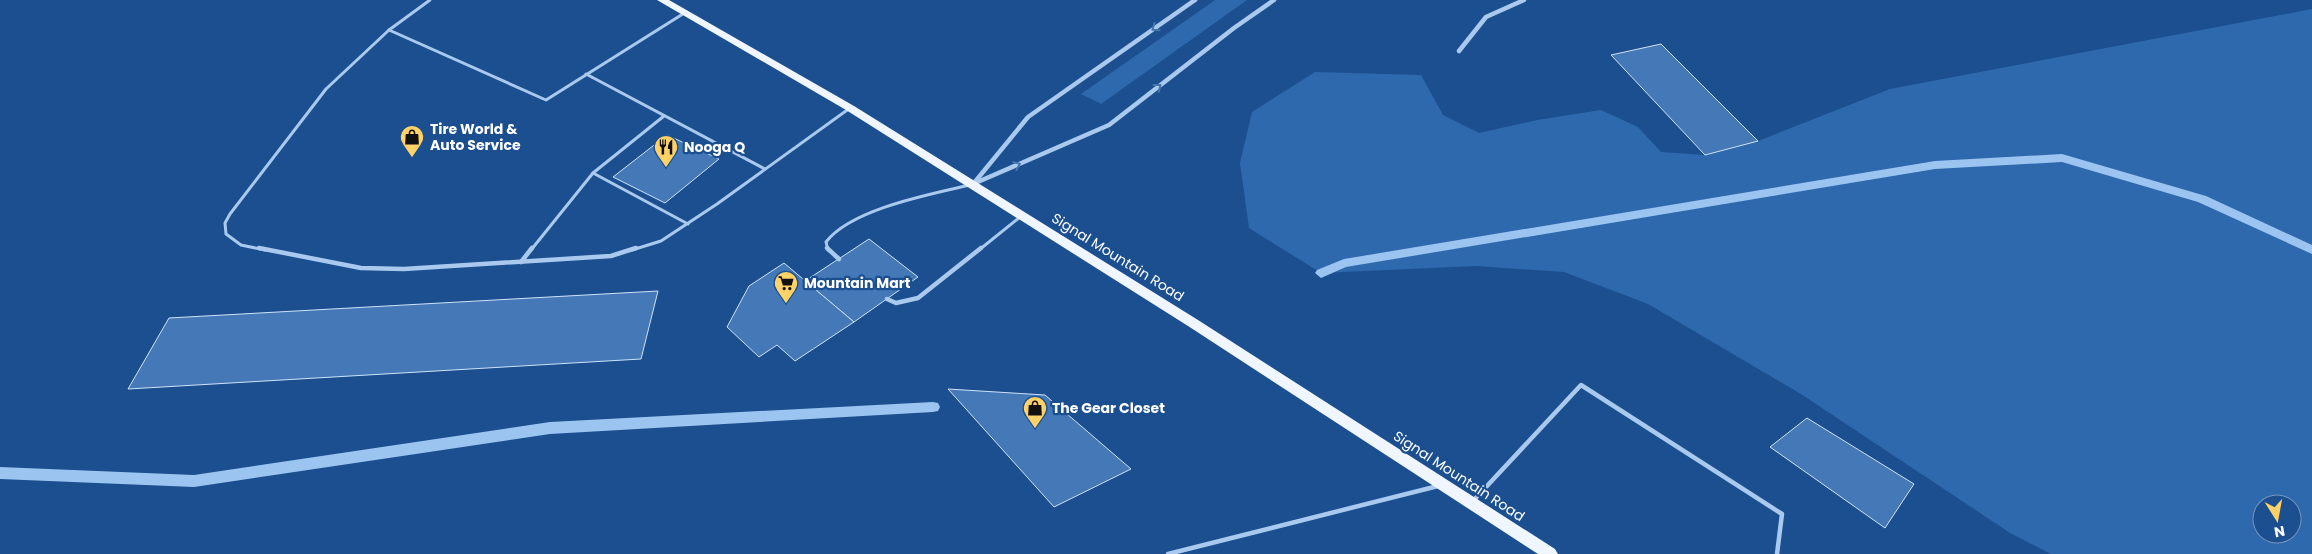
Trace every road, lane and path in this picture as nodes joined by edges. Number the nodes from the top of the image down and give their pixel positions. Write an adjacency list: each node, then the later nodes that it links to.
1 (430, 0): 7 (lane)
2 (662, 0): 6 (main road, Signal Mountain Road)
3 (1196, 0): 14 (street, one-way to 14)
4 (1274, 0): 14 (street, one-way to 4)
5 (1524, 0): 8 (street)
6 (686, 12): 9 (lane); 10 (main road, Signal Mountain Road)
7 (389, 30): 9 (lane); 18 (lane)
8 (1459, 51)
9 (586, 74): 11 (lane)
10 (850, 108): 12 (lane); 14 (main road, Signal Mountain Road)
11 (664, 116): 12 (lane); 13 (lane)
12 (765, 169): 16 (lane)
13 (594, 173): 16 (lane); 18 (lane)
14 (972, 184): 15 (main road, Signal Mountain Road); 17 (lane)
15 (1021, 215): 19 (lane); 20 (main road, Signal Mountain Road)
16 (688, 224): 18 (lane)
17 (839, 259)
18 (521, 262)
19 (887, 298)
20 (1443, 485): 21 (main road, Signal Mountain Road); 22 (lane)
21 (1471, 503): 23 (main road, Signal Mountain Road); 24 (lane)
22 (1168, 554)
23 (1550, 554)
24 (1777, 554)

